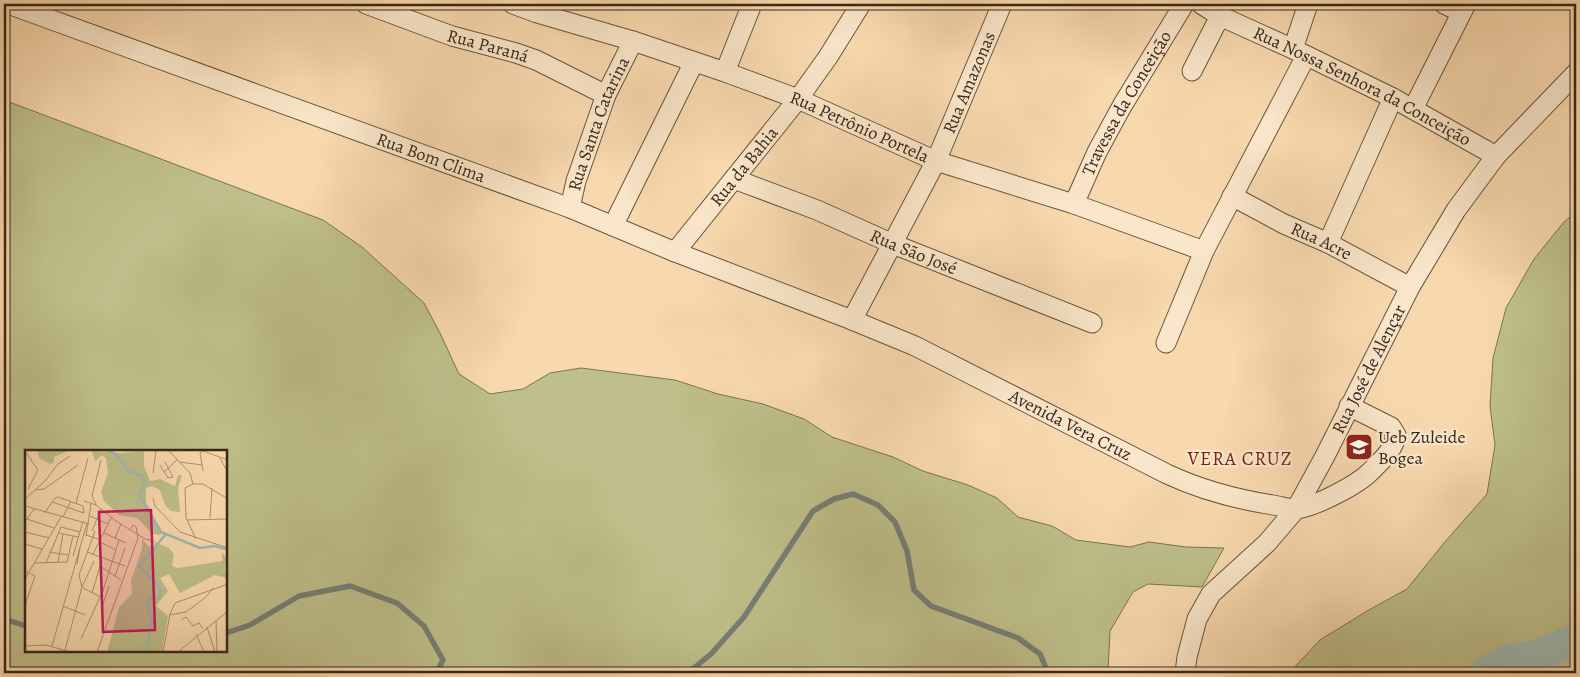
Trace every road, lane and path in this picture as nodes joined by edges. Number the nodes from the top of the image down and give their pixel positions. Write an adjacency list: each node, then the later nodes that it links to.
1 (8, 4): 27 (street, Rua Bom Clima)
2 (366, 4): 18 (street, Rua Paraná)
3 (513, 4): 12 (street, Rua Petrônio Portela)
4 (752, 4): 16 (street)
5 (861, 4): 20 (street, Rua da Bahia)
6 (1002, 4): 23 (street, Rua Amazonas)
7 (1184, 4): 26 (street, Travessa da Conceição)
8 (1308, 4): 13 (street)
9 (1444, 4): 11 (street)
10 (1209, 8): 13 (street, Rua Nossa Senhora da Conceição); 15 (street)
11 (1463, 8): 21 (street)
12 (633, 41): 14 (street, Rua Petrônio Portela); 18 (street, Rua Santa Catarina)
13 (1300, 52): 19 (street, Rua Nossa Senhora da Conceição); 25 (street)
14 (694, 62): 16 (street, Rua Petrônio Portela); 28 (street)
15 (1192, 71)
16 (725, 72): 20 (street, Rua Petrônio Portela)
17 (1576, 73): 22 (street, Rua José de Alençar)
18 (606, 94): 27 (street, Rua Santa Catarina)
19 (1393, 98): 21 (street, Rua Nossa Senhora da Conceição); 29 (street)
20 (798, 99): 23 (street, Rua Petrônio Portela); 24 (street, Rua da Bahia)
21 (1413, 109): 22 (street, Rua Nossa Senhora da Conceição)
22 (1496, 156): 33 (street, Rua José de Alençar)
23 (936, 161): 26 (street, Rua Petrônio Portela); 30 (street, Rua Amazonas)
24 (734, 179): 30 (street, Rua São José); 31 (street, Rua da Bahia)
25 (1232, 196): 29 (street, Rua Acre); 32 (street)
26 (1074, 204): 32 (street, Rua Petrônio Portela)
27 (570, 208): 28 (street, Rua Bom Clima)
28 (613, 226): 31 (street, Rua Bom Clima)
29 (1328, 243): 33 (street, Rua Acre)
30 (893, 244): 34 (street, Rua Amazonas); 35 (street, Rua São José)
31 (675, 252): 34 (street, Rua Bom Clima)
32 (1201, 259): 36 (street)
33 (1410, 287): 37 (street, Rua José de Alençar)
34 (852, 320): 38 (street, Avenida Vera Cruz)
35 (1092, 323)
36 (1166, 343)
37 (1349, 406): 38 (street, Rua José de Alençar); 38 (street)
38 (1296, 508): 39 (street, Rua José de Alençar)
39 (1185, 673)

